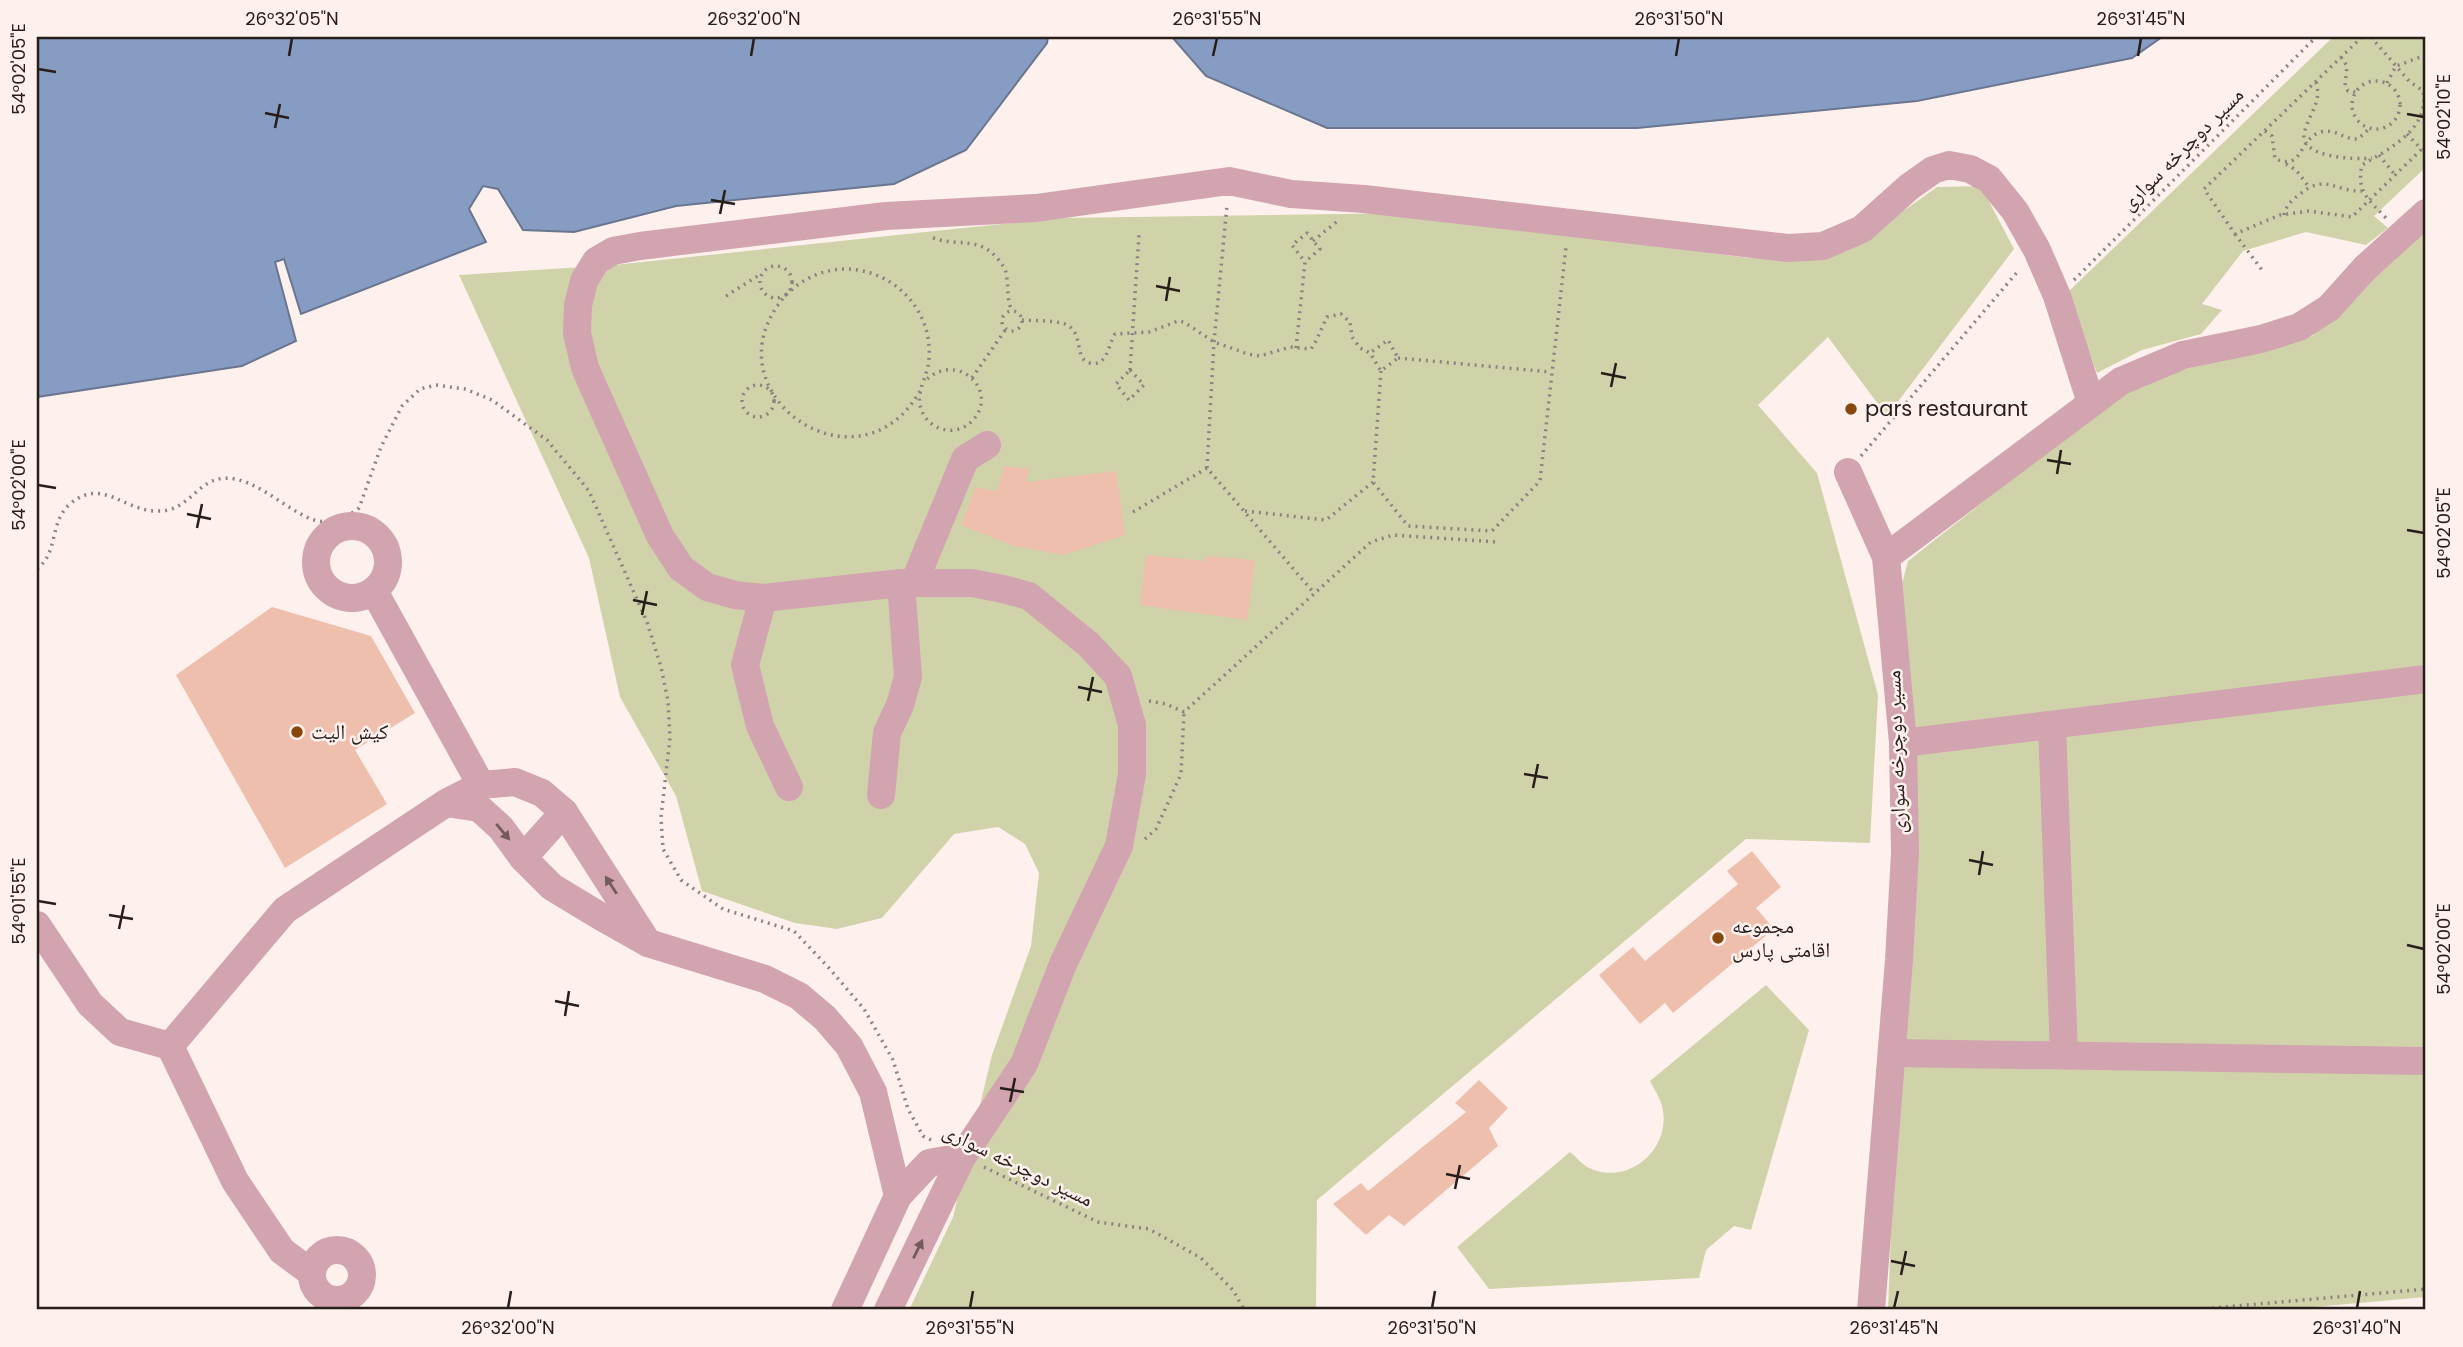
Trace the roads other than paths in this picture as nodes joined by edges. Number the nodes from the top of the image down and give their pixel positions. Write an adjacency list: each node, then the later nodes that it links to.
1 (2426, 213): 2 (street)
2 (2091, 403): 5 (street); 8 (street)
3 (988, 445): 6 (street)
4 (1848, 471): 5 (street)
5 (1885, 557): 11 (street)
6 (908, 583): 8 (street); 14 (street); 24 (street)
7 (374, 591): 12 (street)
8 (763, 598): 13 (street)
9 (2426, 679): 10 (street)
10 (2052, 725): 11 (street); 22 (street)
11 (1903, 743): 21 (street)
12 (481, 785): 15 (street); 16 (street)
13 (789, 787)
14 (881, 795)
15 (446, 803): 17 (street, one-way to 17); 20 (street)
16 (564, 812): 17 (street); 19 (street, one-way to 16)
17 (523, 858): 19 (street)
18 (37, 925): 20 (street)
19 (648, 943): 25 (street)
20 (170, 1046): 26 (street)
21 (1892, 1053): 22 (street); 29 (street)
22 (2064, 1055): 23 (street)
23 (2426, 1061)
24 (962, 1157): 25 (street); 28 (street, one-way to 24)
25 (898, 1196): 27 (street)
26 (312, 1273)
27 (845, 1310)
28 (888, 1310)
29 (1871, 1310)

